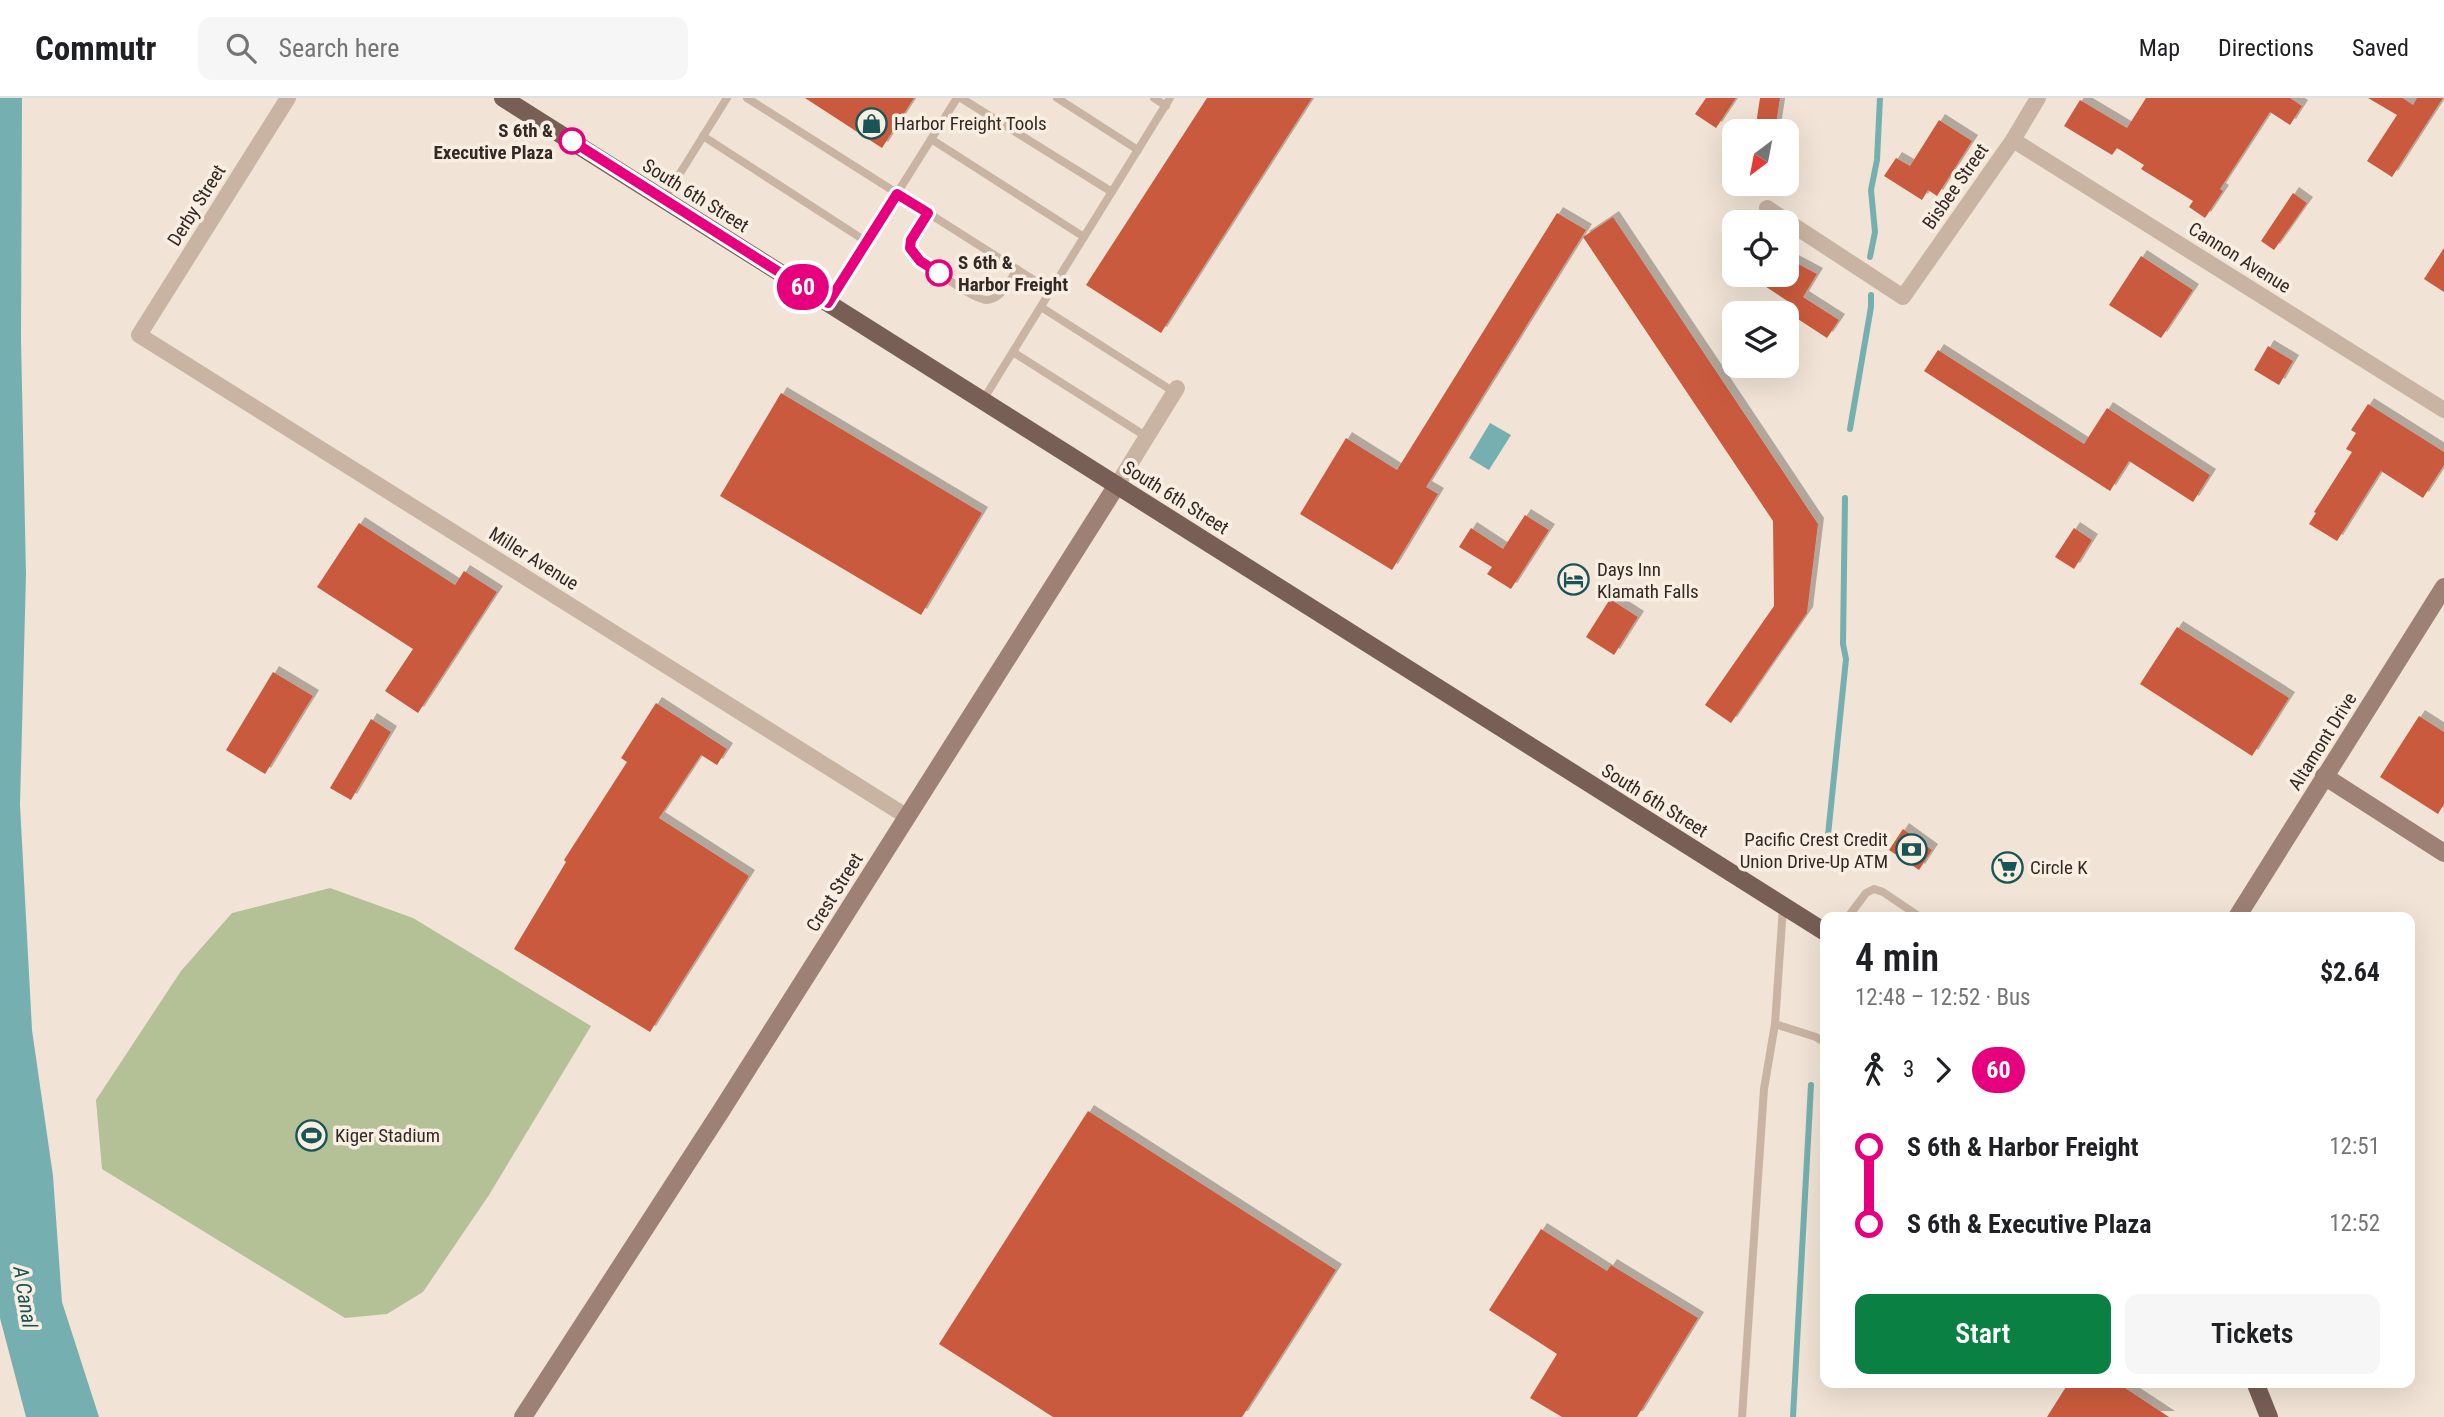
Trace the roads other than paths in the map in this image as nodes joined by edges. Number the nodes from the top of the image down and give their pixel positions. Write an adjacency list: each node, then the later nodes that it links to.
1 (288, 98): 25 (street, Derby Street)
2 (503, 98): 16 (main road, South 6th Street)
3 (727, 98): 10 (lane)
4 (747, 98): 15 (lane)
5 (959, 98): 11 (lane); 14 (lane)
6 (1057, 98): 13 (lane)
7 (1154, 98): 9 (lane)
8 (2038, 98): 12 (street, Bisbee Street)
9 (1168, 102): 13 (lane)
10 (703, 136): 16 (lane); 20 (lane)
11 (931, 139): 15 (lane); 19 (lane)
12 (2013, 140): 17 (street, Bisbee Street); 29 (street, Cannon Avenue)
13 (1138, 150): 14 (lane)
14 (1112, 192): 19 (lane)
15 (897, 194): 18 (lane); 20 (lane)
16 (664, 199): 23 (main road, South 6th Street)
17 (1767, 208)
18 (928, 213): 21 (lane); 21 (lane)
19 (1084, 237): 22 (lane)
20 (867, 242): 23 (lane)
21 (1017, 269): 22 (lane)
22 (1051, 290): 24 (lane)
23 (828, 303): 28 (main road, South 6th Street)
24 (1041, 307): 26 (lane); 27 (lane)
25 (139, 335): 34 (street, Miller Avenue)
26 (1013, 352): 28 (lane); 30 (lane)
27 (1176, 390): 30 (street, Crest Street)
28 (983, 400): 31 (main road, South 6th Street)
29 (2444, 410)
30 (1147, 437): 31 (street, Crest Street)
31 (1117, 485): 34 (street, Crest Street); 36 (main road, South 6th Street)
32 (2444, 587): 33 (street, Altamont Drive)
33 (2324, 776): 35 (street); 39 (street, Altamont Drive)
34 (906, 816): 44 (street, Crest Street)
35 (2444, 853)
36 (1783, 905): 40 (main road, South 6th Street); 41 (lane)
37 (1852, 912): 38 (lane)
38 (1913, 912)
39 (2241, 912)
40 (1820, 929)
41 (1775, 1024): 42 (lane); 45 (lane)
42 (1820, 1040)
43 (2257, 1388): 46 (main road)
44 (523, 1417)
45 (1742, 1417)
46 (2269, 1417)

